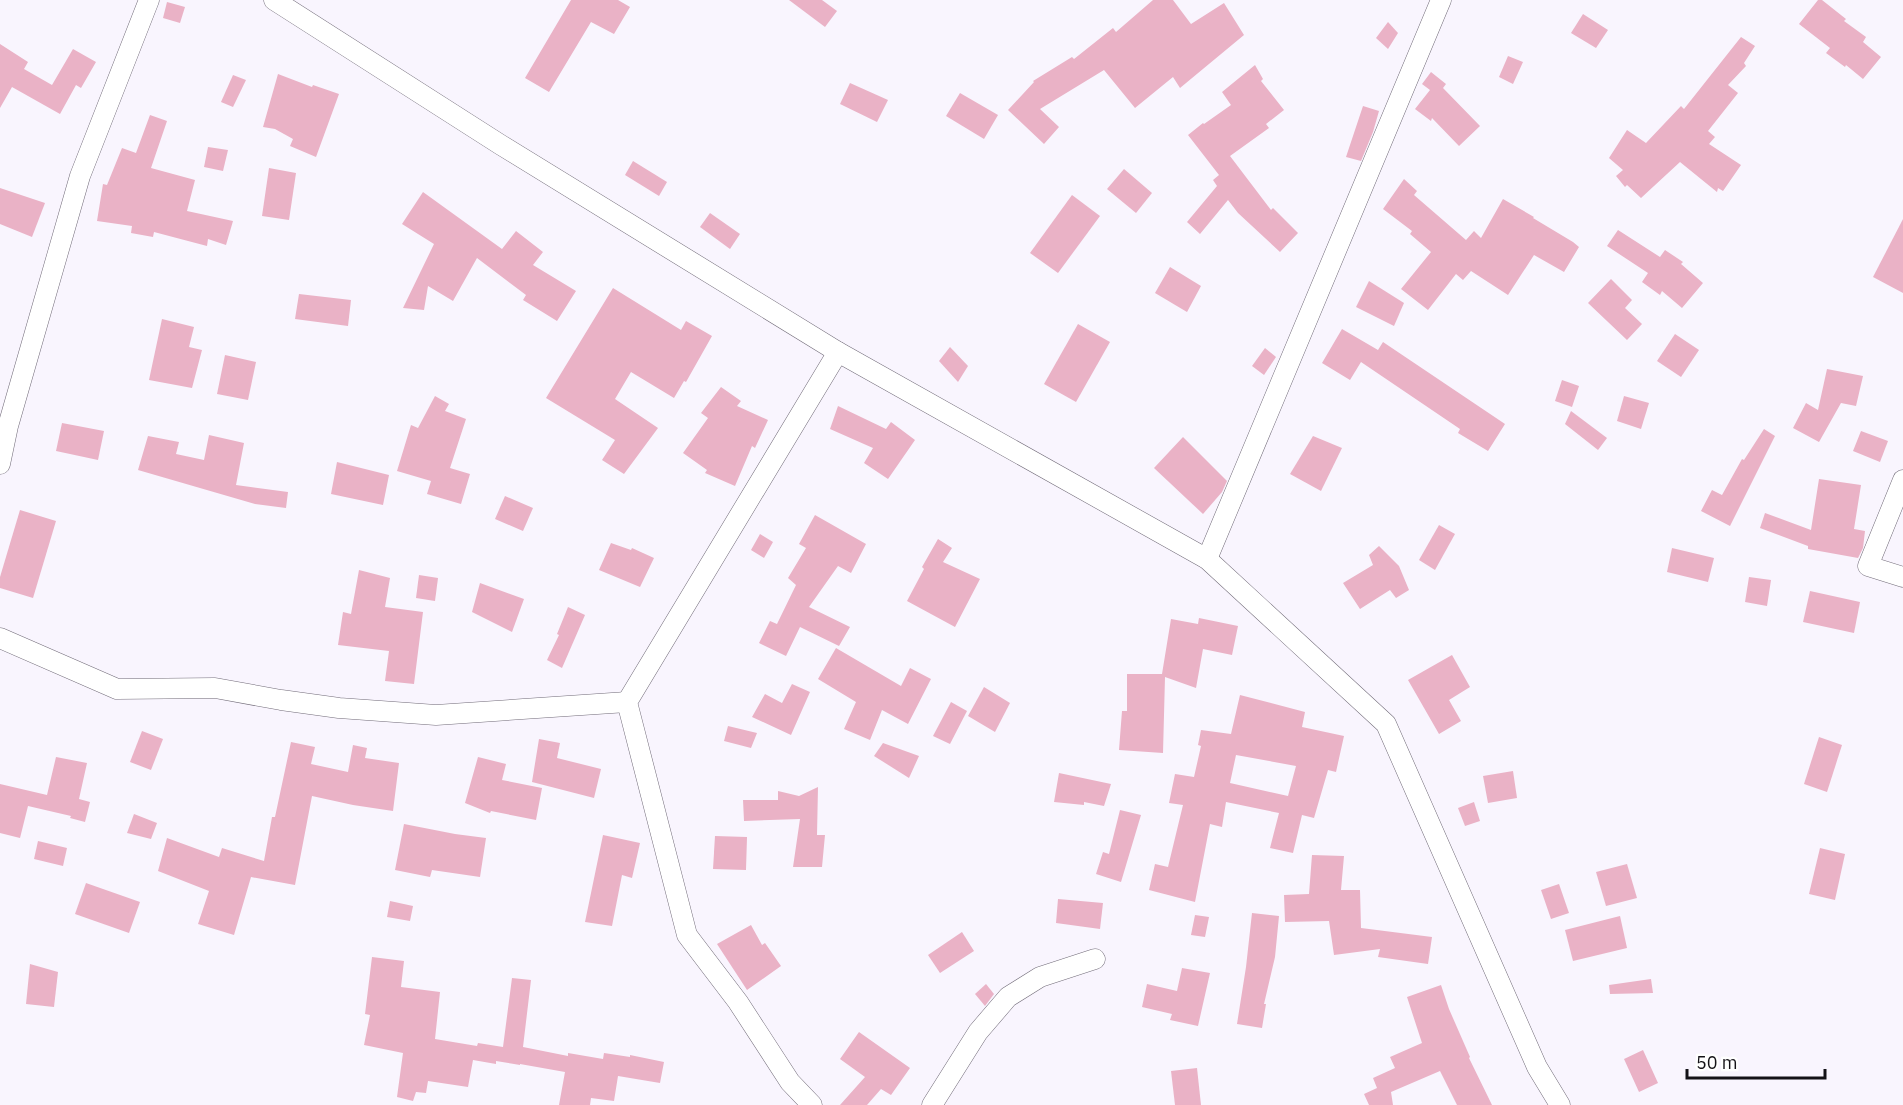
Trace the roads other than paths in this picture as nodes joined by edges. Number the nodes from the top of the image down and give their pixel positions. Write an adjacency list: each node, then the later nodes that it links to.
1 (149, 0): 5 (street)
2 (274, 0): 4 (street)
3 (1441, 0): 8 (street)
4 (838, 352): 8 (street); 11 (street)
5 (4, 425): 6 (street)
6 (0, 464)
7 (1903, 480): 9 (street)
8 (1207, 559): 15 (street)
9 (1903, 577)
10 (0, 638): 11 (street)
11 (627, 702): 13 (street)
12 (1095, 959): 14 (street)
13 (812, 1105)
14 (932, 1105)
15 (1560, 1105)

